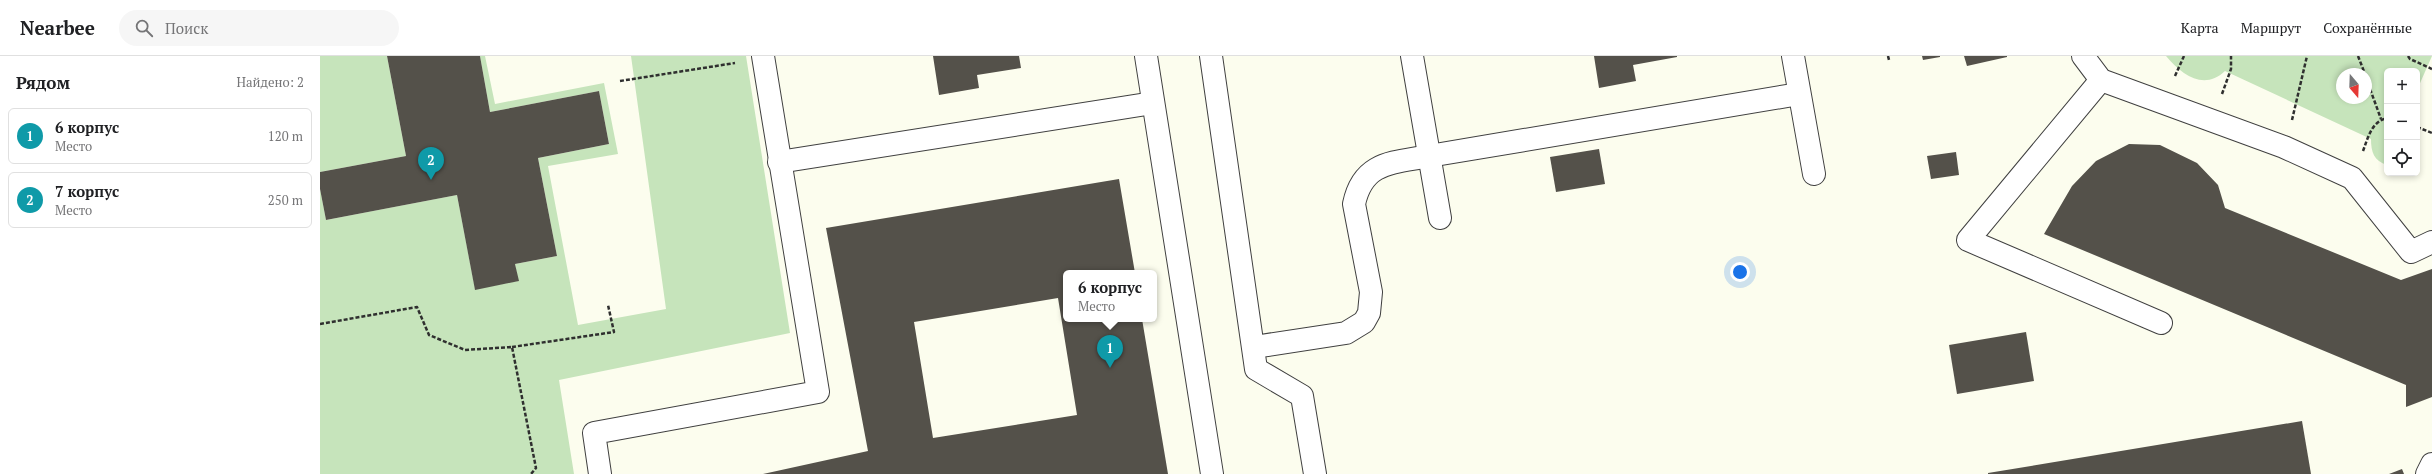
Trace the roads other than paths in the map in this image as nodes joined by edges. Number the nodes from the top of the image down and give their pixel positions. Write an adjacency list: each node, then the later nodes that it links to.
1 (1146, 56): 9 (lane)
2 (1211, 56): 16 (lane)
3 (1412, 56): 10 (lane)
4 (1793, 56): 8 (lane)
5 (2083, 56): 7 (lane)
6 (763, 57): 11 (lane)
7 (2101, 80): 14 (lane); 15 (lane)
8 (1799, 94): 10 (lane); 12 (lane)
9 (1153, 103): 11 (lane); 19 (lane)
10 (1429, 156): 13 (lane); 16 (lane)
11 (779, 162): 18 (lane)
12 (1814, 174)
13 (1440, 218)
14 (2432, 242)
15 (2161, 323)
16 (1254, 347): 20 (lane)
17 (2432, 464): 21 (lane)
18 (600, 474)
19 (1212, 474)
20 (1315, 474)
21 (2427, 474)

